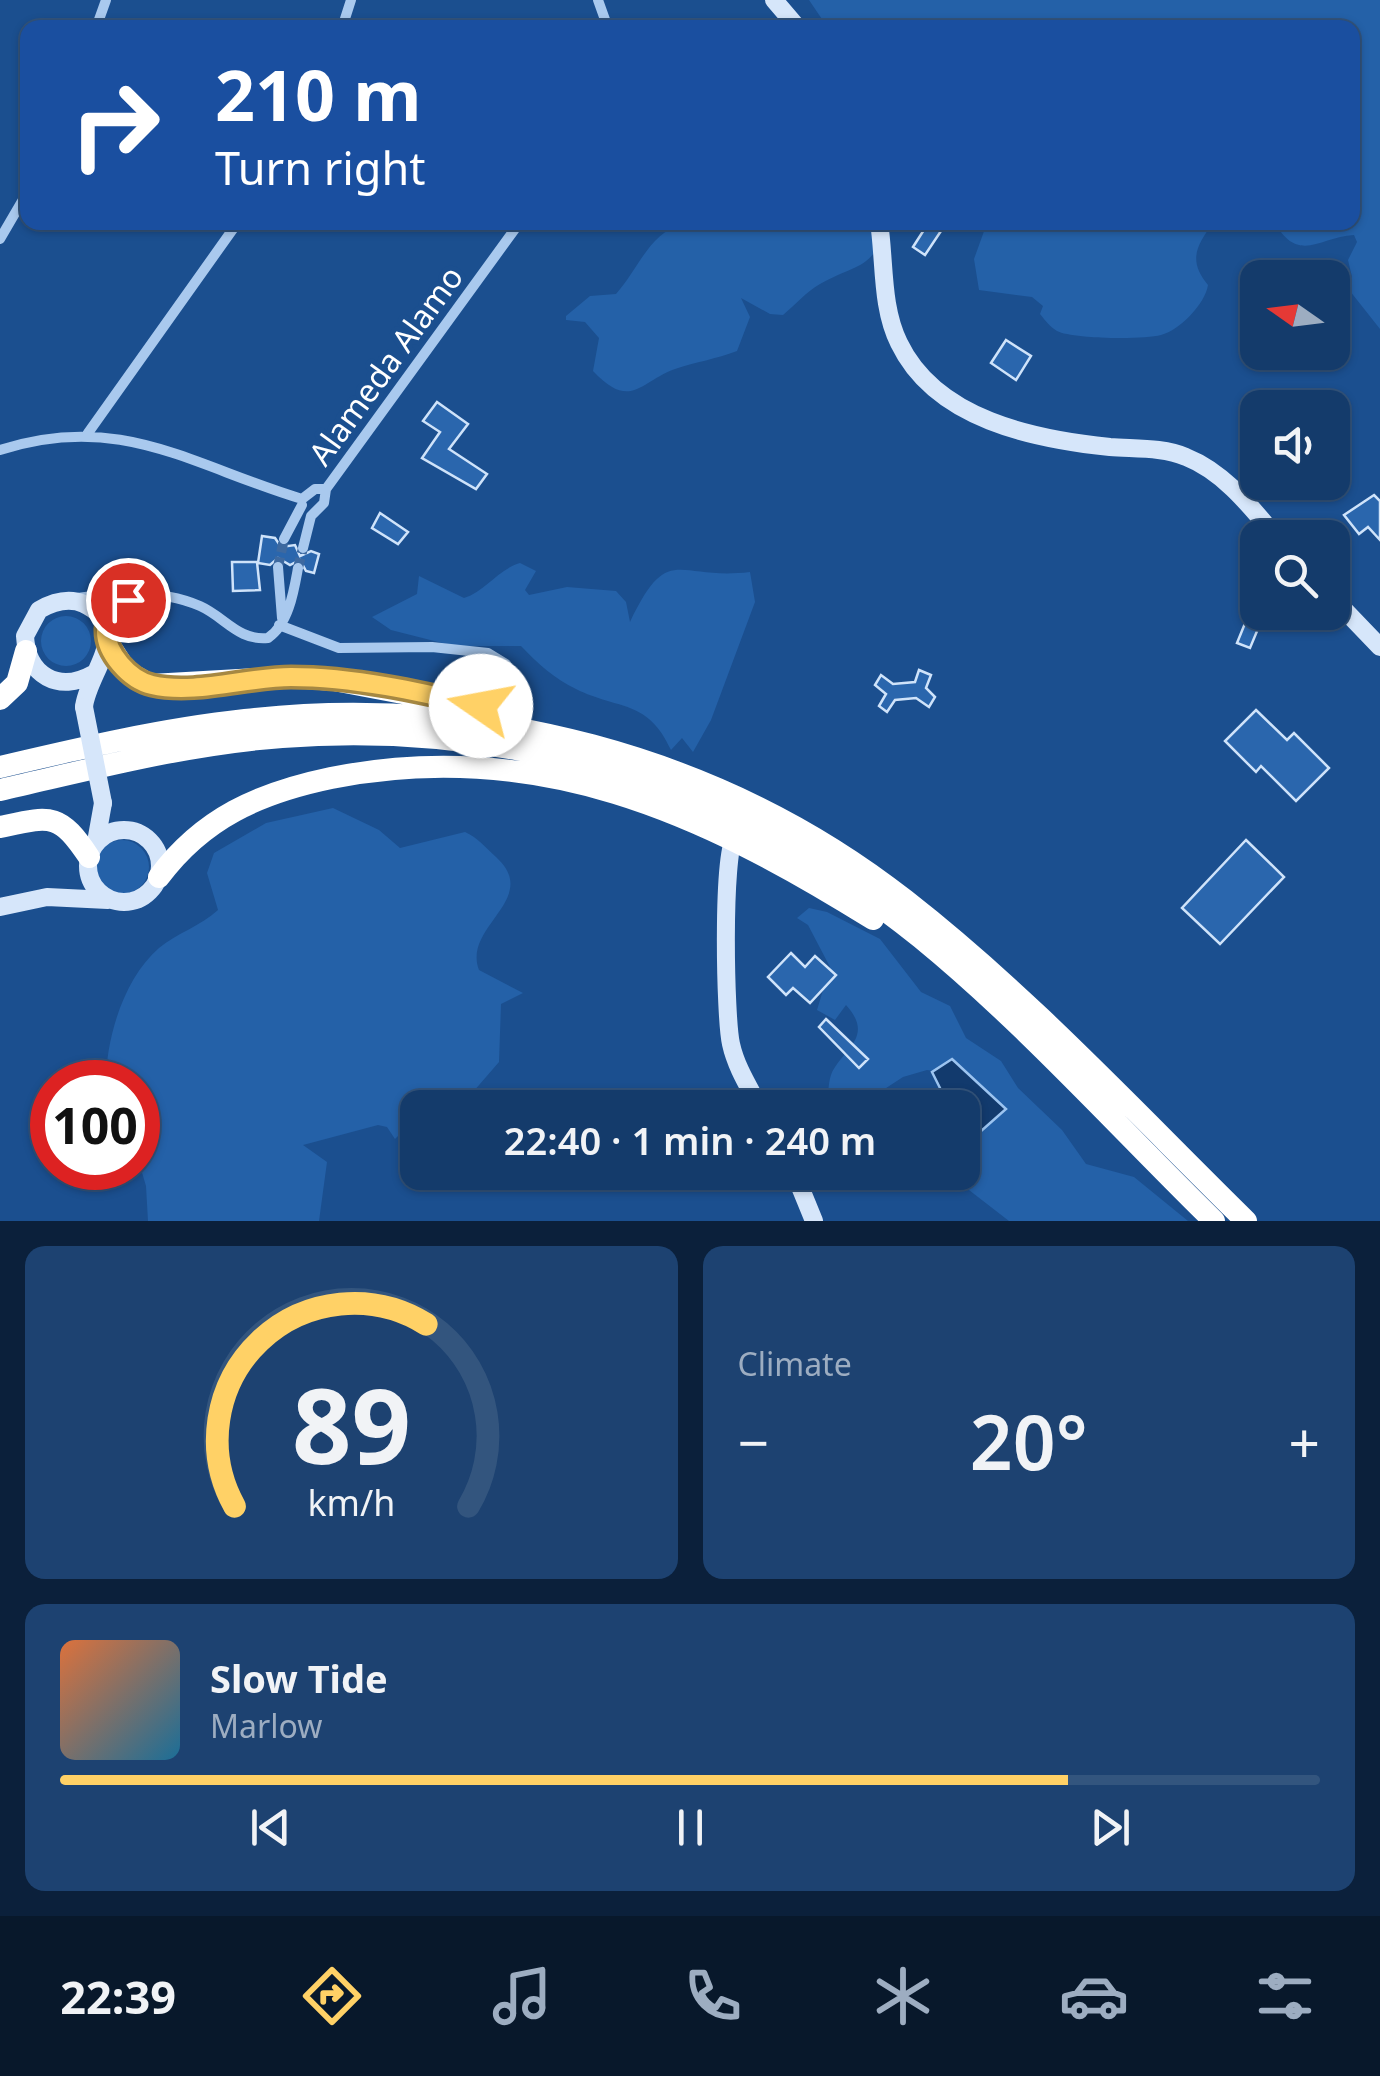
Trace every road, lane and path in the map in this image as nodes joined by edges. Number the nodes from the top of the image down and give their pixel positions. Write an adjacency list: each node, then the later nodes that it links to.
1 (774, 0): 2 (street)
2 (791, 20)
3 (20, 205): 7 (street)
4 (232, 230): 8 (street)
5 (514, 230): 10 (street, Alameda Alamo)
6 (880, 230): 13 (street)
7 (0, 239)
8 (88, 433): 9 (street); 11 (street)
9 (0, 450)
10 (326, 489): 11 (street, Alameda Alamo); 12 (street, Alameda Alamo)
11 (302, 502): 12 (street, Alameda Alamo); 14 (street, Alameda Alamo)
12 (311, 516): 15 (street, Alameda Alamo)
13 (1261, 520)
14 (284, 539)
15 (302, 548)
16 (278, 566): 21 (street)
17 (298, 568): 21 (street)
18 (150, 597): 19 (street); 21 (street); 22 (street)
19 (67, 600): 22 (street); 24 (street)
20 (1350, 616): 23 (street)
21 (280, 622): 27 (street)
22 (107, 635): 25 (street); 30 (highway)
23 (1380, 647)
24 (26, 651): 26 (street); 28 (highway)
25 (94, 674): 26 (street); 29 (street)
26 (62, 684): 29 (street)
27 (527, 696)
28 (0, 699)
29 (84, 706): 33 (street, bridge)
30 (607, 747): 31 (highway); 49 (highway)
31 (0, 767)
32 (0, 790): 44 (highway)
33 (104, 806): 36 (street); 38 (street)
34 (0, 826): 38 (highway)
35 (711, 826): 37 (highway); 39 (highway); 40 (street)
36 (134, 830): 38 (street); 39 (street)
37 (735, 838): 40 (street); 44 (highway)
38 (91, 856): 41 (street); 42 (street)
39 (159, 877): 42 (street)
40 (727, 877): 45 (street)
41 (47, 896): 42 (street); 43 (street)
42 (111, 900)
43 (0, 907)
44 (965, 977): 48 (highway)
45 (751, 1090)
46 (801, 1190): 47 (street)
47 (814, 1221)
48 (1214, 1221)
49 (1246, 1221)

